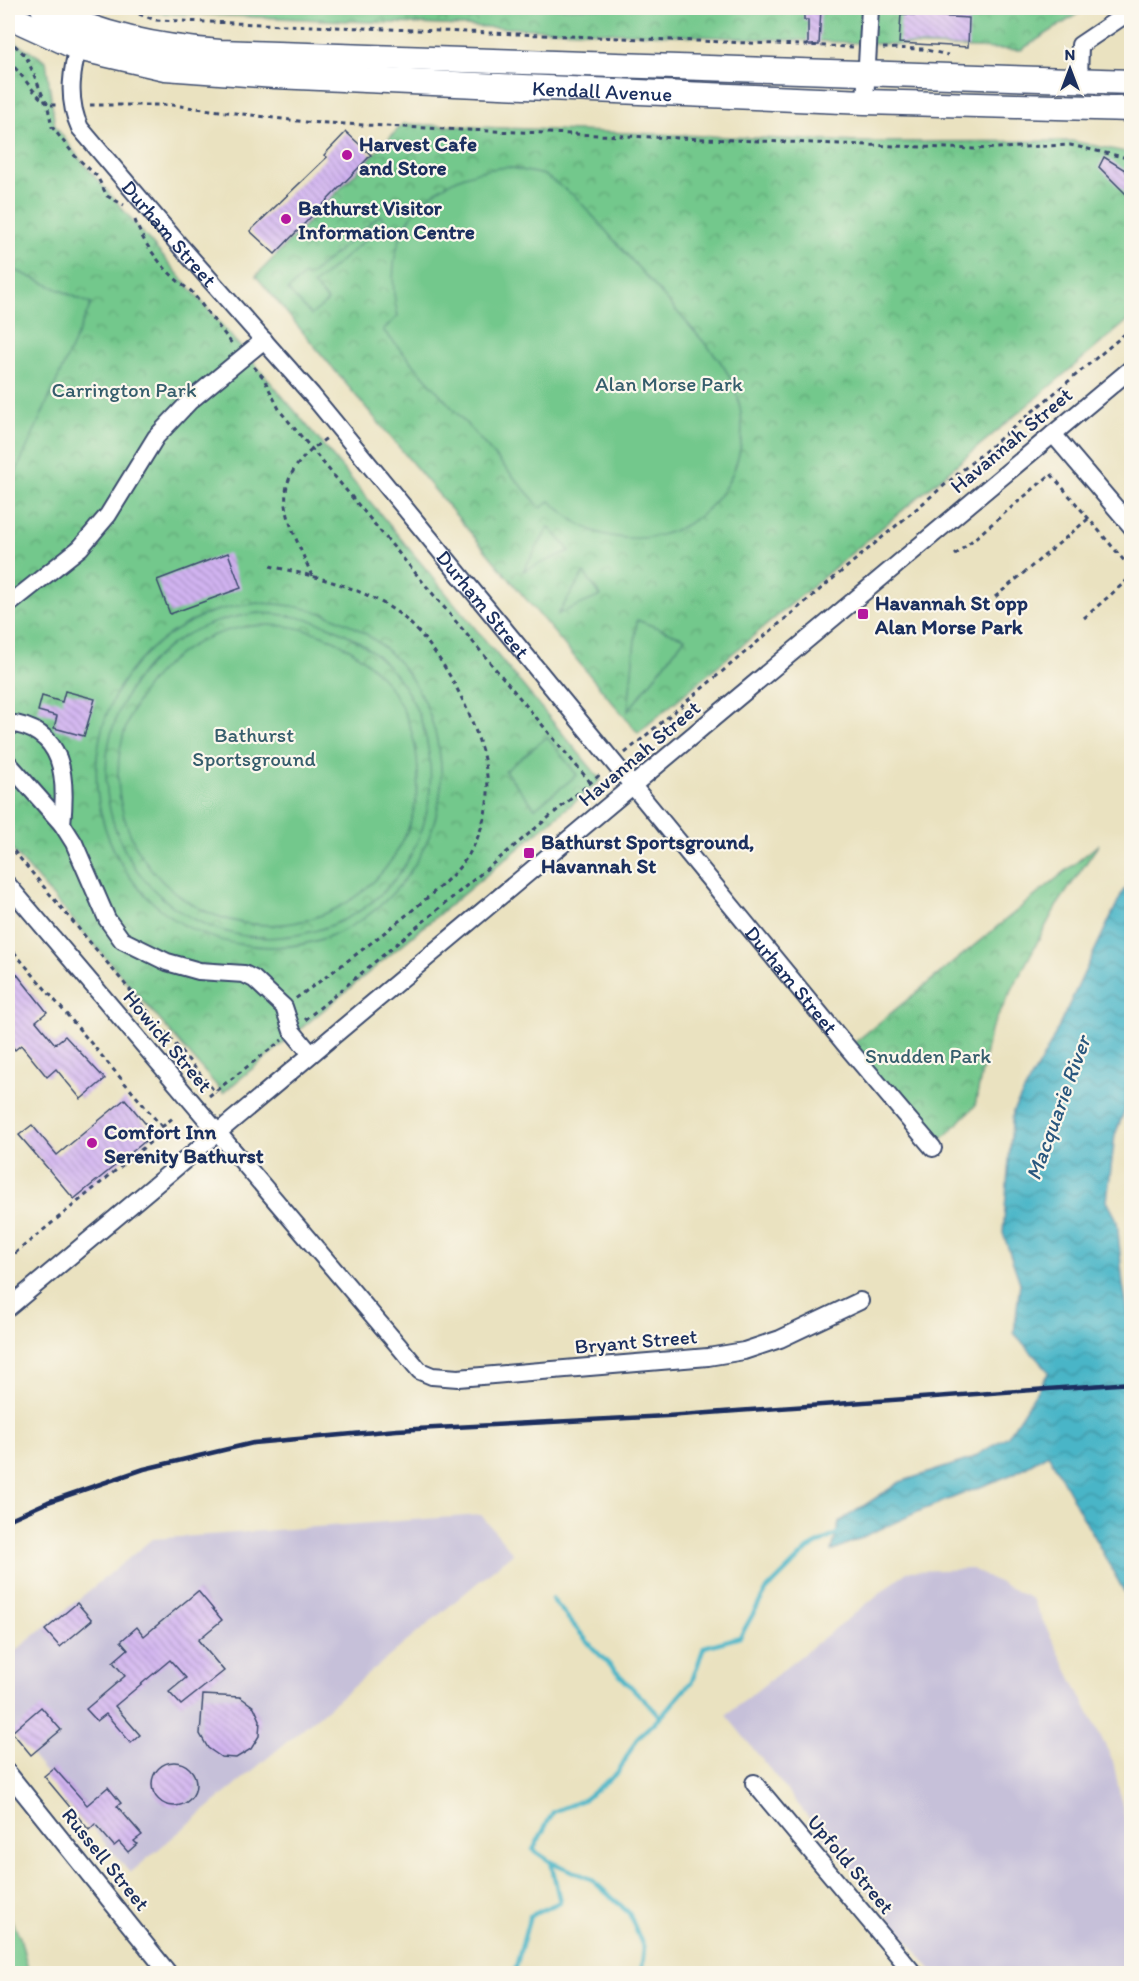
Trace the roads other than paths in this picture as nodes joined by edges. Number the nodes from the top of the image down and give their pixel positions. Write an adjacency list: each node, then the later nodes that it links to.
1 (43, 8): 5 (highway)
2 (870, 8): 6 (street)
3 (1131, 10): 7 (street)
4 (8, 16): 5 (highway)
5 (76, 25): 6 (highway, Kendall Avenue); 9 (highway, Kendall Avenue); 11 (street, Durham Street)
6 (866, 75): 7 (highway, Kendall Avenue); 9 (street)
7 (1079, 80): 8 (highway, Kendall Avenue)
8 (1131, 82)
9 (865, 102): 10 (highway, Kendall Avenue)
10 (1131, 109)
11 (264, 340): 15 (street); 18 (street, Durham Street)
12 (1131, 368): 13 (street, Havannah Street)
13 (1053, 434): 14 (street); 18 (street, Havannah Street)
14 (1131, 527)
15 (8, 605)
16 (8, 723): 19 (street)
17 (8, 763): 19 (street)
18 (634, 786): 21 (street, Havannah Street); 23 (street, Durham Street)
19 (62, 824): 21 (street)
20 (8, 885): 22 (street, Howick Street)
21 (310, 1054): 22 (street, Havannah Street)
22 (216, 1133): 25 (street, Havannah Street); 26 (street, Howick Street)
23 (933, 1148)
24 (860, 1301): 26 (street, Bryant Street)
25 (8, 1308)
26 (411, 1362)
27 (8, 1773): 29 (street, Russell Street)
28 (754, 1783): 30 (street, Upfold Street)
29 (169, 1974)
30 (914, 1974)

